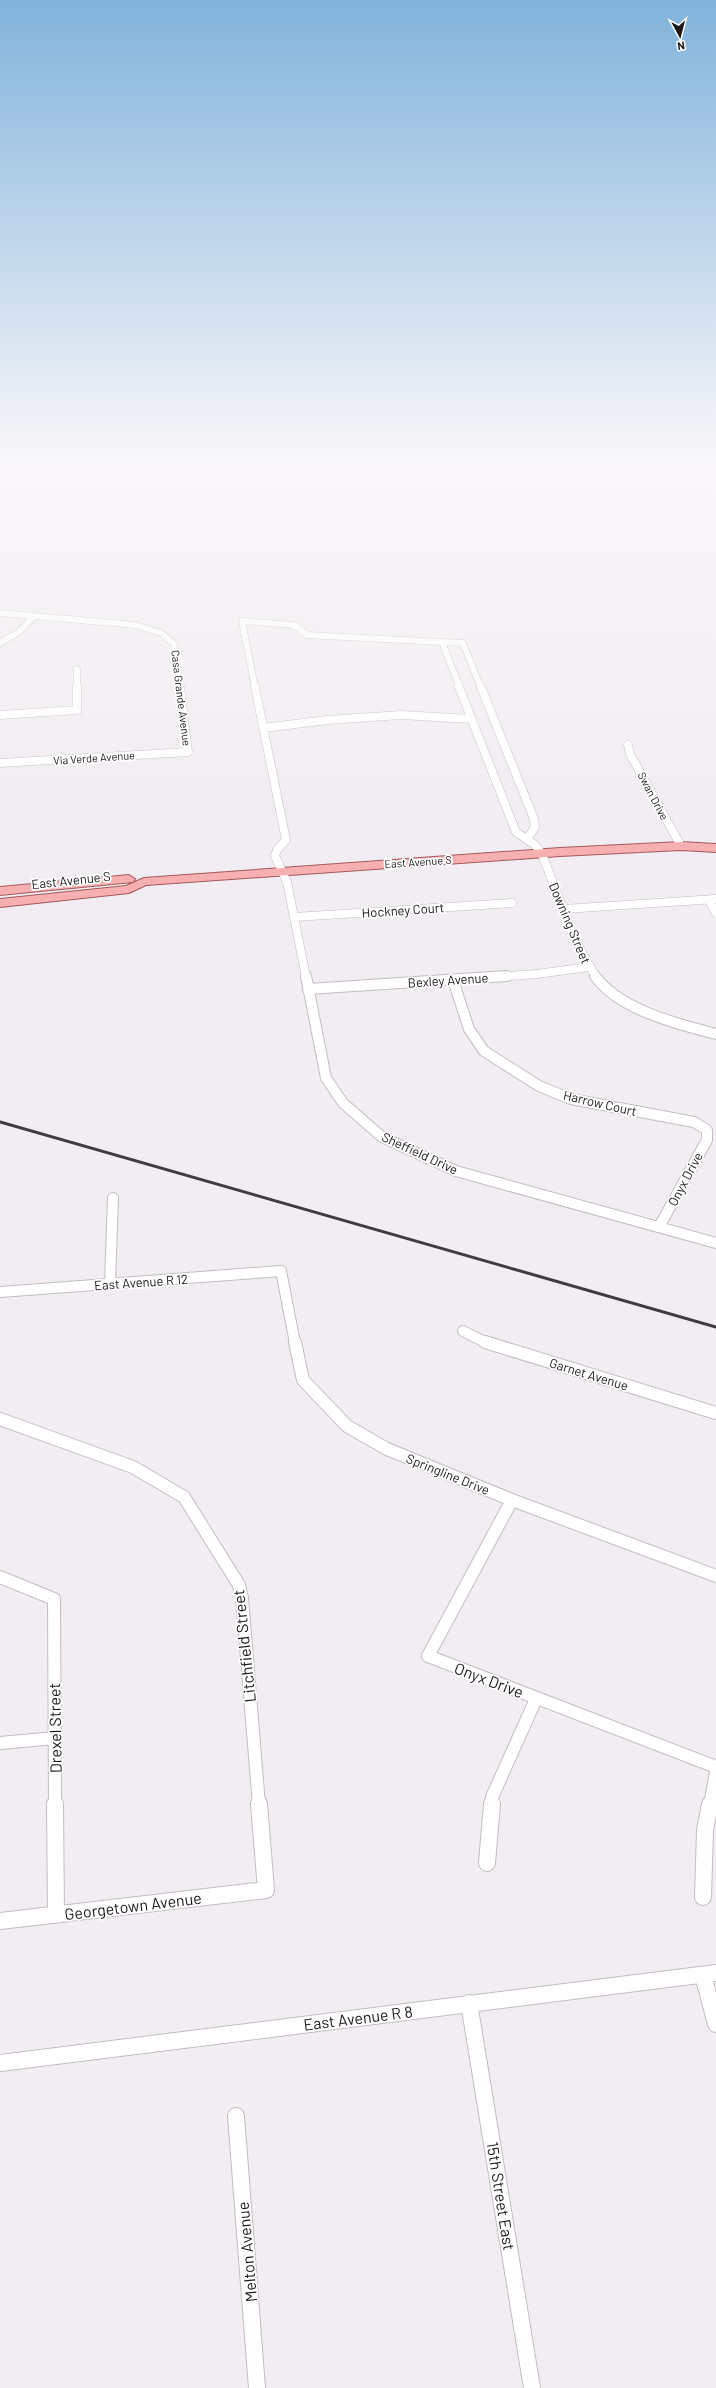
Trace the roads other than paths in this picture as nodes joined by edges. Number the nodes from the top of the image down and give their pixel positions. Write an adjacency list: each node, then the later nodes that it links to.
1 (0, 613): 2 (street)
2 (34, 616): 4 (street); 10 (street, Casa Grande Avenue)
3 (442, 642): 7 (street); 8 (street); 12 (street)
4 (0, 643)
5 (77, 669): 6 (street)
6 (0, 715)
7 (471, 719): 8 (street); 12 (street)
8 (263, 728): 18 (street, Sheffield Drive)
9 (628, 745): 14 (street, Swan Drive)
10 (188, 752): 11 (street, Via Verde Avenue)
11 (0, 763)
12 (527, 839): 17 (street)
13 (716, 840): 15 (main road, East Avenue S)
14 (680, 846): 15 (main road, East Avenue S); 17 (main road, East Avenue S)
15 (693, 846): 16 (main road, East Avenue S)
16 (716, 848)
17 (542, 854): 18 (main road, East Avenue S); 24 (street, Downing Street)
18 (281, 871): 19 (main road, East Avenue S); 26 (street, Sheffield Drive)
19 (144, 882): 20 (main road, East Avenue S); 22 (main road, East Avenue S)
20 (0, 892)
21 (713, 899): 24 (street); 25 (street)
22 (0, 903)
23 (512, 903): 26 (street, Hockney Court)
24 (564, 909): 27 (street, Downing Street)
25 (716, 913)
26 (294, 917): 29 (street, Sheffield Drive)
27 (588, 967): 28 (street, Bexley Avenue); 30 (street, Downing Street)
28 (453, 980): 29 (street, Bexley Avenue); 31 (street, Harrow Court)
29 (308, 989): 33 (street, Sheffield Drive)
30 (716, 1034)
31 (707, 1130): 33 (street, Onyx Drive)
32 (114, 1198): 36 (street)
33 (660, 1227): 34 (street, Sheffield Drive)
34 (716, 1243)
35 (281, 1270): 36 (street, East Avenue R 12); 41 (street, Springline Drive)
36 (110, 1284): 37 (street, East Avenue R 12)
37 (0, 1292)
38 (463, 1331): 39 (street, Garnet Avenue)
39 (716, 1413)
40 (0, 1420): 50 (street, Litchfield Street)
41 (512, 1500): 42 (street, Springline Drive); 44 (street, Onyx Drive)
42 (716, 1576)
43 (0, 1577): 45 (street, Drexel Street)
44 (536, 1698): 47 (street, Onyx Drive); 49 (street)
45 (55, 1738): 46 (street); 52 (street, Drexel Street)
46 (0, 1743)
47 (716, 1767)
48 (716, 1772): 51 (street)
49 (487, 1863)
50 (266, 1890): 52 (street, Georgetown Avenue)
51 (703, 1897)
52 (56, 1915): 53 (street, Georgetown Avenue)
53 (0, 1921)
54 (709, 1974): 55 (street, East Avenue R 8); 56 (street)
55 (469, 2003): 57 (street, East Avenue R 8); 60 (street, 15th Street East)
56 (716, 2024)
57 (0, 2063)
58 (236, 2116): 59 (street, Melton Avenue)
59 (257, 2388)
60 (532, 2388)

